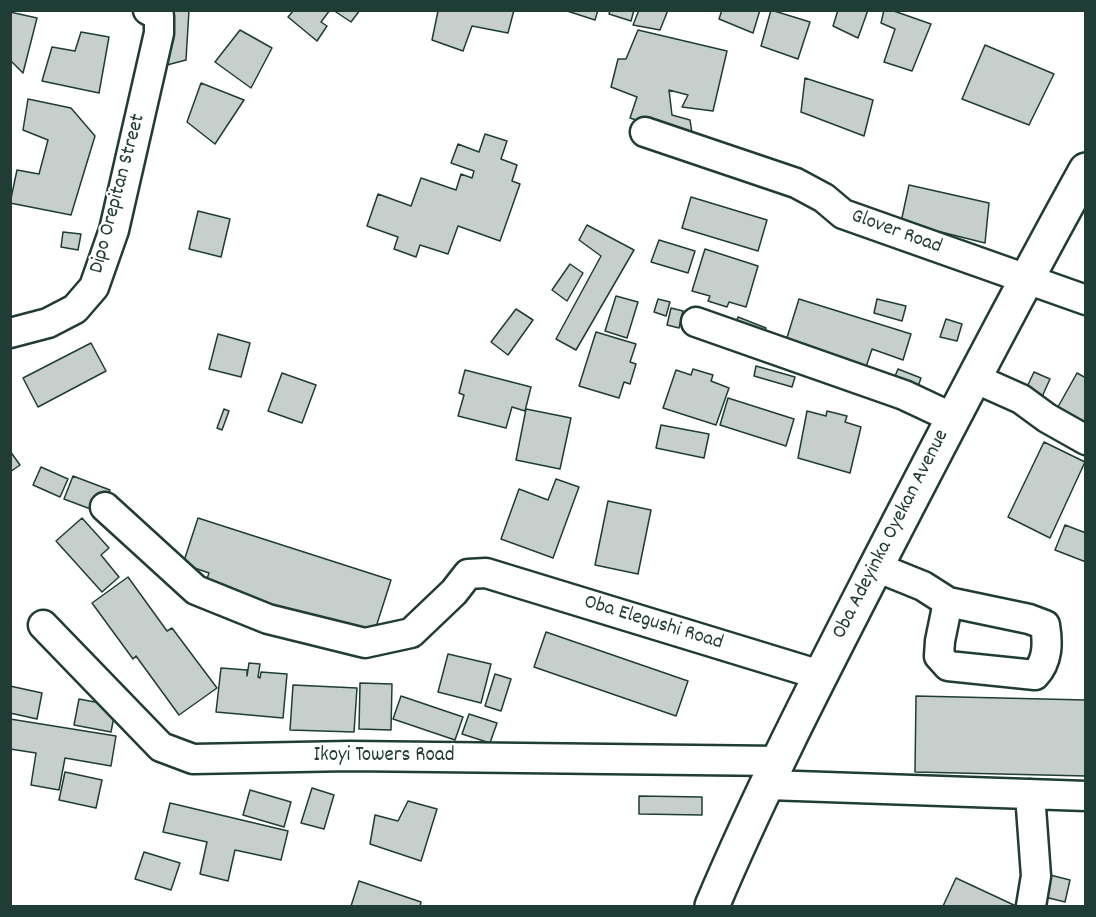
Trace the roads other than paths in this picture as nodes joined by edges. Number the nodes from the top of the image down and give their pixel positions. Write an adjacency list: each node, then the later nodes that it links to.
1 (148, 10): 7 (street, Dipo Orepitan Street)
2 (645, 132): 4 (street, Glover Road)
3 (1086, 170): 4 (main road, Oba Adeyinka Oyekan Avenue)
4 (1025, 280): 5 (street, Glover Road); 8 (main road, Oba Adeyinka Oyekan Avenue)
5 (1086, 300)
6 (696, 322): 9 (street)
7 (10, 333)
8 (974, 378): 9 (main road, Oba Adeyinka Oyekan Avenue); 10 (street)
9 (953, 418): 12 (main road, Oba Adeyinka Oyekan Avenue)
10 (1086, 440)
11 (105, 507): 15 (street, Oba Elegushi Road)
12 (876, 567): 13 (street); 15 (main road, Oba Adeyinka Oyekan Avenue)
13 (948, 602)
14 (43, 625): 16 (street, Ikoyi Towers Road)
15 (820, 675): 16 (main road, Oba Adeyinka Oyekan Avenue)
16 (774, 773): 17 (street); 19 (main road, Oba Adeyinka Oyekan Avenue)
17 (1030, 794): 18 (street); 20 (street)
18 (1086, 796)
19 (712, 906)
20 (1031, 906)

